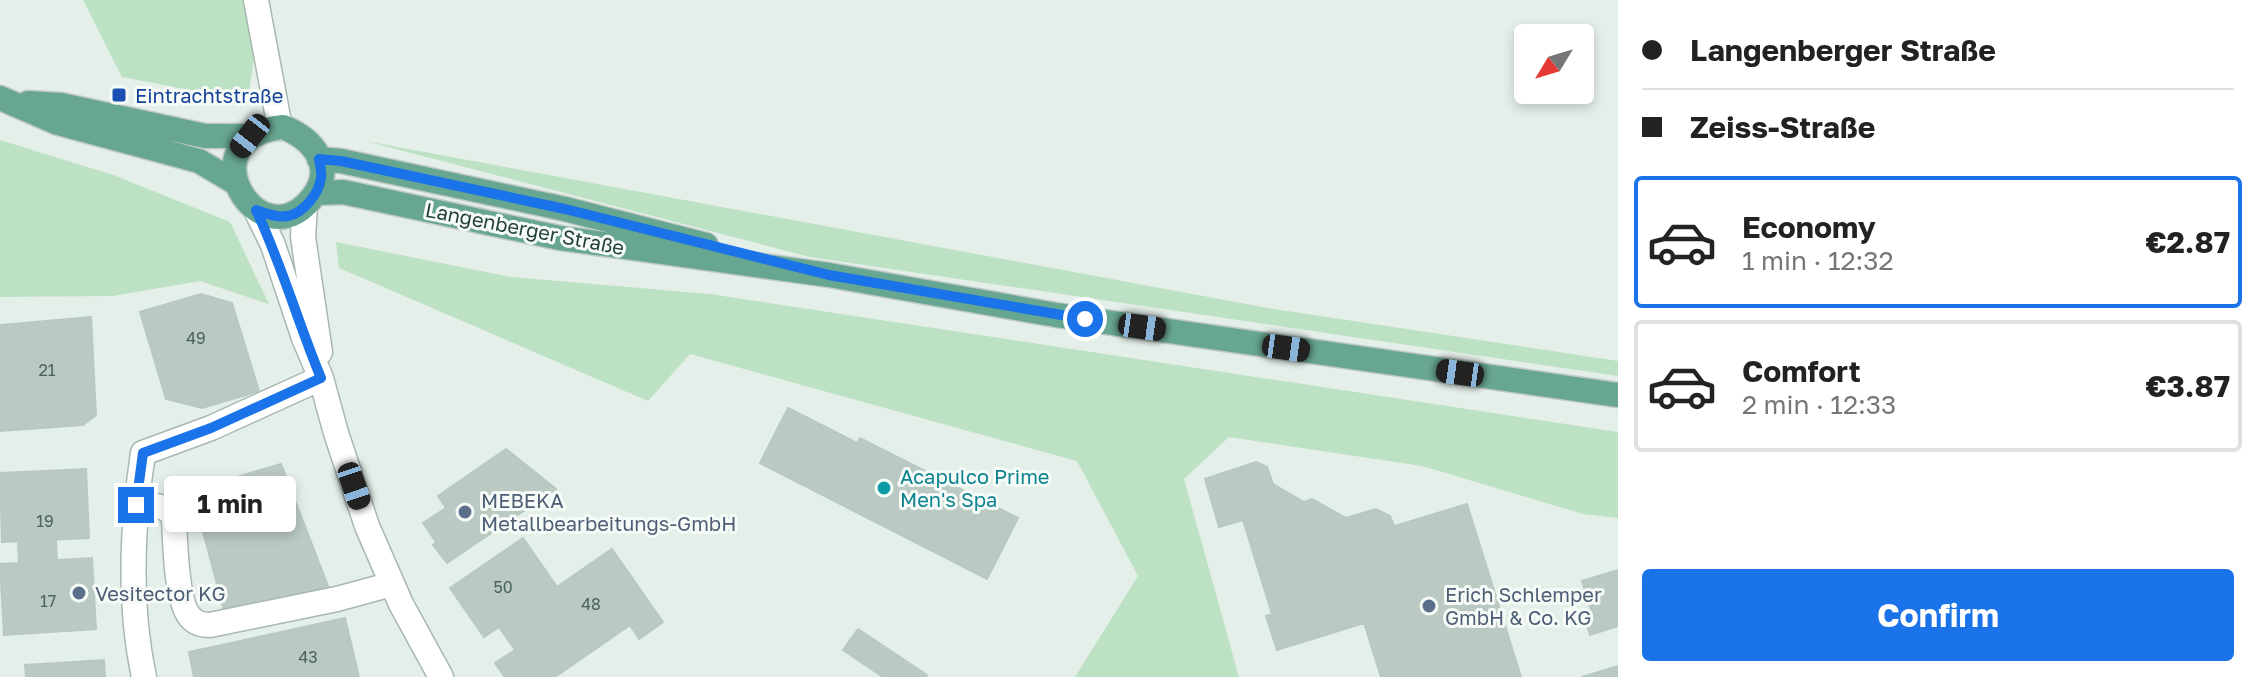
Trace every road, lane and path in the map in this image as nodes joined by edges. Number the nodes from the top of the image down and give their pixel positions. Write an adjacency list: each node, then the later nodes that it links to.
1 (256, 0): 3 (street)
2 (6, 100): 4 (main road); 6 (main road)
3 (280, 128): 4 (main road); 5 (main road)
4 (250, 136): 6 (main road)
5 (319, 159): 7 (main road); 9 (main road, Langenberger Straße)
6 (236, 183): 8 (main road)
7 (310, 200): 8 (main road); 9 (main road, Langenberger Straße); 10 (street)
8 (256, 210): 10 (street)
9 (829, 275): 11 (main road, Langenberger Straße)
10 (321, 378): 12 (street); 13 (street)
11 (1618, 395)
12 (136, 505): 13 (street); 14 (street)
13 (392, 584): 15 (street)
14 (144, 677)
15 (441, 677)

